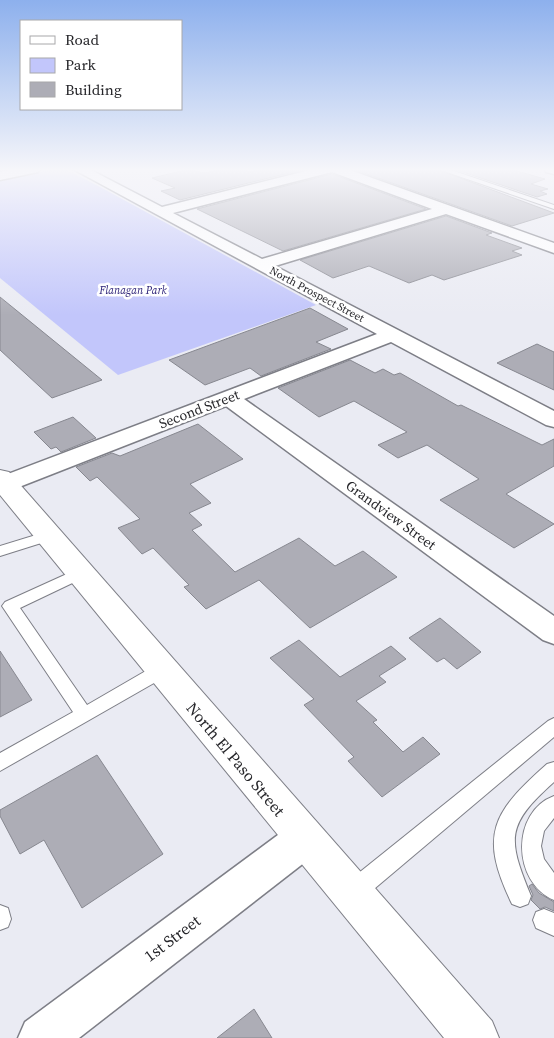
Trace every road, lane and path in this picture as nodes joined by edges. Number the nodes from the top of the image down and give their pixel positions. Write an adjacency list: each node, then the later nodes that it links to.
1 (170, 217): 7 (street, North Prospect Street)
2 (418, 217): 7 (street)
3 (465, 217): 5 (street)
4 (554, 233): 5 (street)
5 (533, 240): 6 (street)
6 (554, 248)
7 (261, 265): 8 (street, North Prospect Street)
8 (394, 334): 9 (street, Second Street); 10 (street, North Prospect Street)
9 (228, 398): 11 (street, Second Street); 15 (street, Grandview Street)
10 (554, 420)
11 (3, 481): 12 (street, North El Paso Street)
12 (49, 536): 13 (lane); 14 (street, North El Paso Street)
13 (0, 551)
14 (80, 573): 16 (street, North El Paso Street); 17 (lane)
15 (554, 632)
16 (162, 670): 17 (lane); 22 (street, North El Paso Street)
17 (84, 715): 19 (lane)
18 (554, 726): 24 (lane)
19 (0, 763)
20 (554, 770): 25 (lane)
21 (554, 805): 23 (lane)
22 (304, 839): 24 (street, North El Paso Street); 26 (street, 1st Street)
23 (554, 889)
24 (351, 894): 27 (street, North El Paso Street)
25 (520, 896)
26 (41, 1038)
27 (474, 1038)

